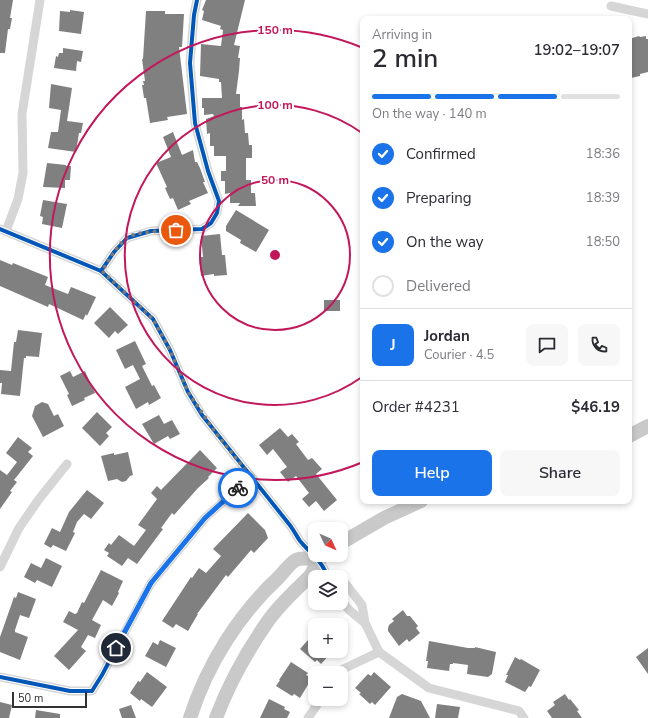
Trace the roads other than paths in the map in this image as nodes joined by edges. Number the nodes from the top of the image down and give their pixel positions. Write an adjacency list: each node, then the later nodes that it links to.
1 (40, 0): 5 (street)
2 (197, 0): 6 (street)
3 (611, 6): 4 (street)
4 (648, 14)
5 (3, 230): 6 (street)
6 (102, 271): 10 (street)
7 (648, 426): 8 (main road)
8 (632, 434)
9 (67, 464): 16 (street)
10 (251, 477): 13 (street); 22 (street)
11 (414, 504): 12 (main road)
12 (348, 539)
13 (308, 547)
14 (308, 559): 24 (main road)
15 (318, 562): 25 (main road)
16 (0, 567)
17 (348, 588): 19 (street)
18 (348, 609): 19 (street)
19 (365, 623): 20 (street)
20 (379, 652): 21 (street); 27 (street)
21 (348, 667)
22 (0, 677)
23 (316, 706): 26 (street)
24 (190, 718)
25 (216, 718)
26 (308, 718)
27 (524, 718)

